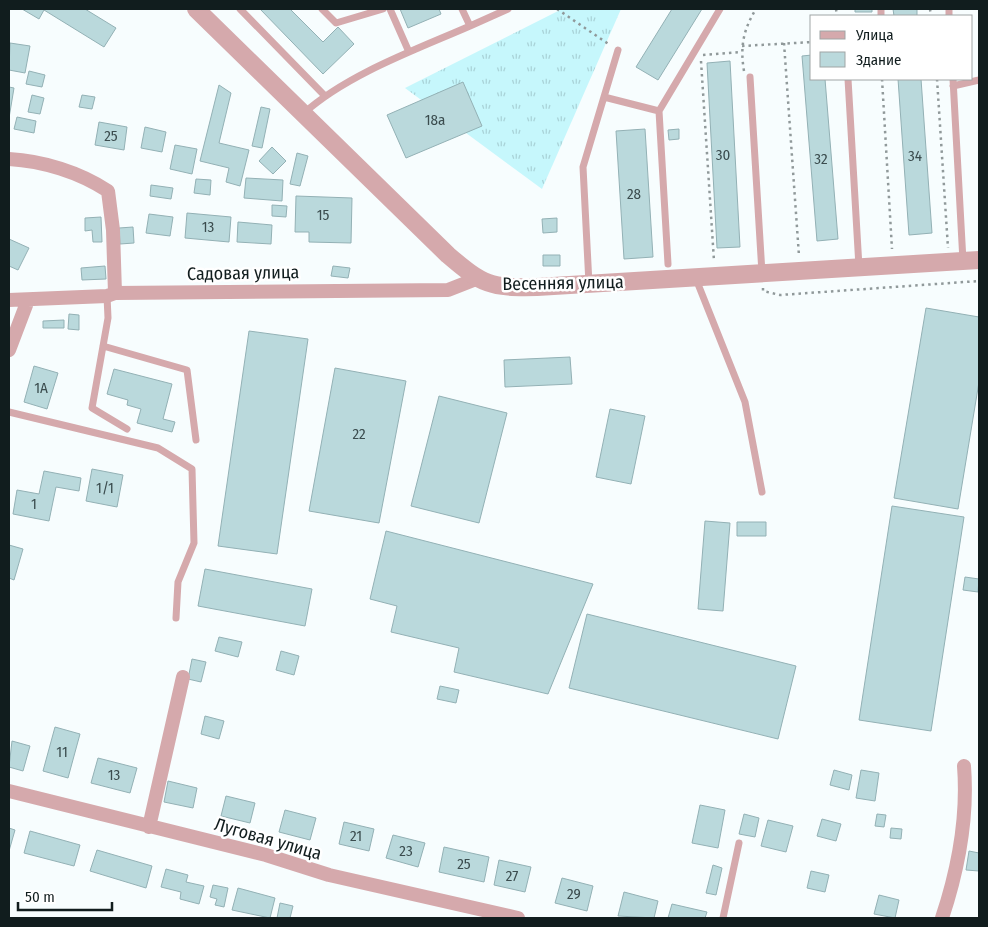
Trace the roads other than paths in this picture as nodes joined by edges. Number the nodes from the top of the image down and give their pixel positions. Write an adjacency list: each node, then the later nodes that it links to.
1 (196, 9): 19 (street, Весенняя улица)
2 (240, 9): 16 (lane)
3 (322, 9): 4 (lane)
4 (383, 9)
5 (390, 9): 11 (lane)
6 (462, 9): 9 (lane)
7 (508, 9): 9 (lane)
8 (720, 9): 18 (lane)
9 (470, 26): 11 (lane)
10 (618, 50): 17 (lane)
11 (410, 52): 16 (lane)
12 (750, 77): 24 (lane)
13 (848, 80): 23 (lane)
14 (979, 80): 15 (lane)
15 (953, 82): 21 (lane)
16 (324, 95): 19 (lane)
17 (604, 97): 18 (lane); 27 (lane)
18 (659, 111): 22 (lane)
19 (304, 114): 26 (street, Весенняя улица)
20 (9, 159): 28 (street)
21 (964, 261): 23 (street, Весенняя улица)
22 (668, 264)
23 (859, 267): 24 (street, Весенняя улица)
24 (762, 273): 25 (street, Весенняя улица)
25 (695, 277): 27 (street, Весенняя улица); 36 (lane)
26 (476, 279): 27 (street, Весенняя улица); 28 (street, Садовая улица)
27 (588, 284)
28 (111, 295): 30 (street, Садовая улица); 31 (lane)
29 (9, 300): 30 (street, Садовая улица)
30 (28, 300): 32 (street)
31 (103, 346): 34 (lane); 35 (lane)
32 (9, 350)
33 (9, 412): 37 (lane)
34 (127, 429)
35 (196, 440)
36 (762, 492)
37 (176, 618)
38 (183, 677): 41 (street)
39 (964, 766): 45 (street)
40 (9, 791): 41 (street, Луговая улица)
41 (150, 827): 43 (street, Луговая улица)
42 (740, 843): 44 (lane)
43 (518, 918)
44 (723, 918)
45 (942, 918)

